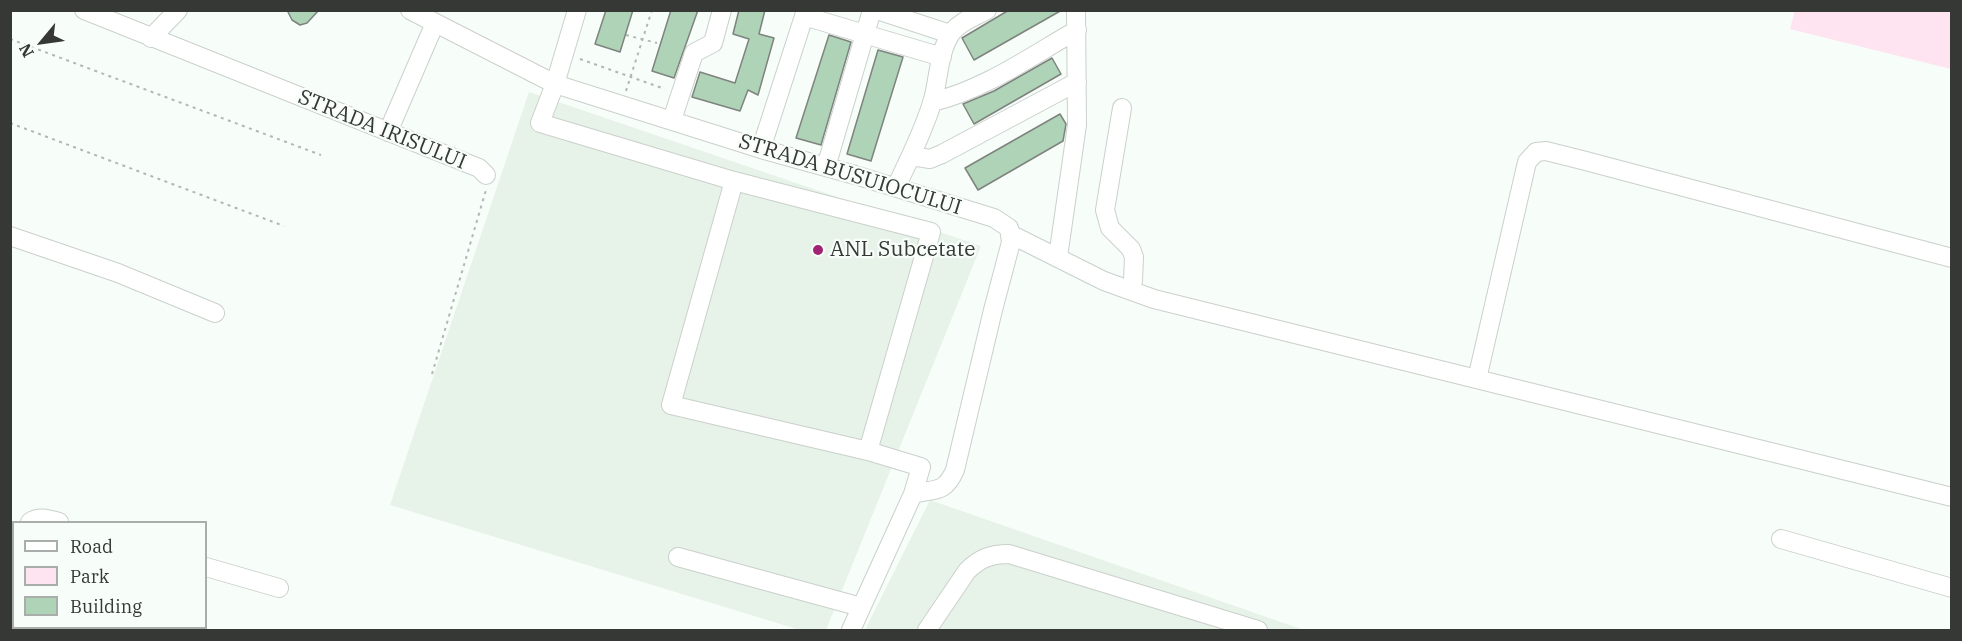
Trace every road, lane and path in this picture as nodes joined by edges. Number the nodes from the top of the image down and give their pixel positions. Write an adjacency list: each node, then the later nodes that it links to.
1 (84, 10): 17 (street, STRADA IRISULUI)
2 (178, 10): 17 (street)
3 (577, 10): 21 (street)
4 (652, 10): 19 (path)
5 (722, 10): 26 (street)
6 (872, 10): 14 (street)
7 (877, 10): 15 (street)
8 (987, 10): 15 (street)
9 (1076, 10): 13 (street)
10 (414, 11): 12 (street, STRADA BUSUIOCULUI)
11 (805, 13): 14 (street); 33 (street)
12 (435, 23): 25 (street, STRADA BUSUIOCULUI); 32 (street)
13 (1077, 30): 24 (street); 27 (street)
14 (865, 33): 22 (street); 36 (street)
15 (950, 34): 22 (street)
16 (626, 35): 19 (path)
17 (151, 38): 32 (street, STRADA IRISULUI)
18 (10, 39): 34 (path)
19 (643, 39): 20 (path); 23 (path)
20 (657, 43)
21 (564, 54): 23 (path); 25 (street)
22 (942, 57): 27 (street)
23 (631, 77): 26 (path); 28 (path)
24 (1077, 82): 35 (street); 43 (street)
25 (555, 84): 28 (street, STRADA BUSUIOCULUI); 38 (street)
26 (680, 93): 30 (street)
27 (932, 102): 35 (street)
28 (622, 105): 30 (street, STRADA BUSUIOCULUI)
29 (1122, 108): 45 (street)
30 (672, 120): 33 (street, STRADA BUSUIOCULUI)
31 (10, 123): 40 (path)
32 (388, 132): 37 (street, STRADA IRISULUI)
33 (760, 149): 36 (street, STRADA BUSUIOCULUI)
34 (321, 155)
35 (911, 156): 39 (street)
36 (826, 167): 39 (street, STRADA BUSUIOCULUI)
37 (486, 175): 47 (path, STRADA IRISULUI)
38 (734, 181): 49 (street); 49 (street)
39 (896, 187): 41 (street, STRADA BUSUIOCULUI)
40 (284, 226)
41 (1011, 235): 43 (street, STRADA BUSUIOCULUI); 50 (street)
42 (10, 236): 46 (street)
43 (1058, 257): 45 (street, STRADA BUSUIOCULUI)
44 (1952, 258): 48 (street)
45 (1129, 290): 48 (street, STRADA BUSUIOCULUI)
46 (215, 313)
47 (432, 374)
48 (1477, 379): 51 (street, STRADA BUSUIOCULUI)
49 (868, 451): 50 (street)
50 (913, 494): 59 (street)
51 (1952, 497)
52 (31, 521): 53 (street)
53 (55, 521)
54 (1781, 539): 58 (street)
55 (678, 557): 59 (street)
56 (207, 567): 57 (street)
57 (279, 588)
58 (1952, 588)
59 (861, 607): 60 (street)
60 (851, 630)
61 (927, 630): 62 (street)
62 (1258, 630)

